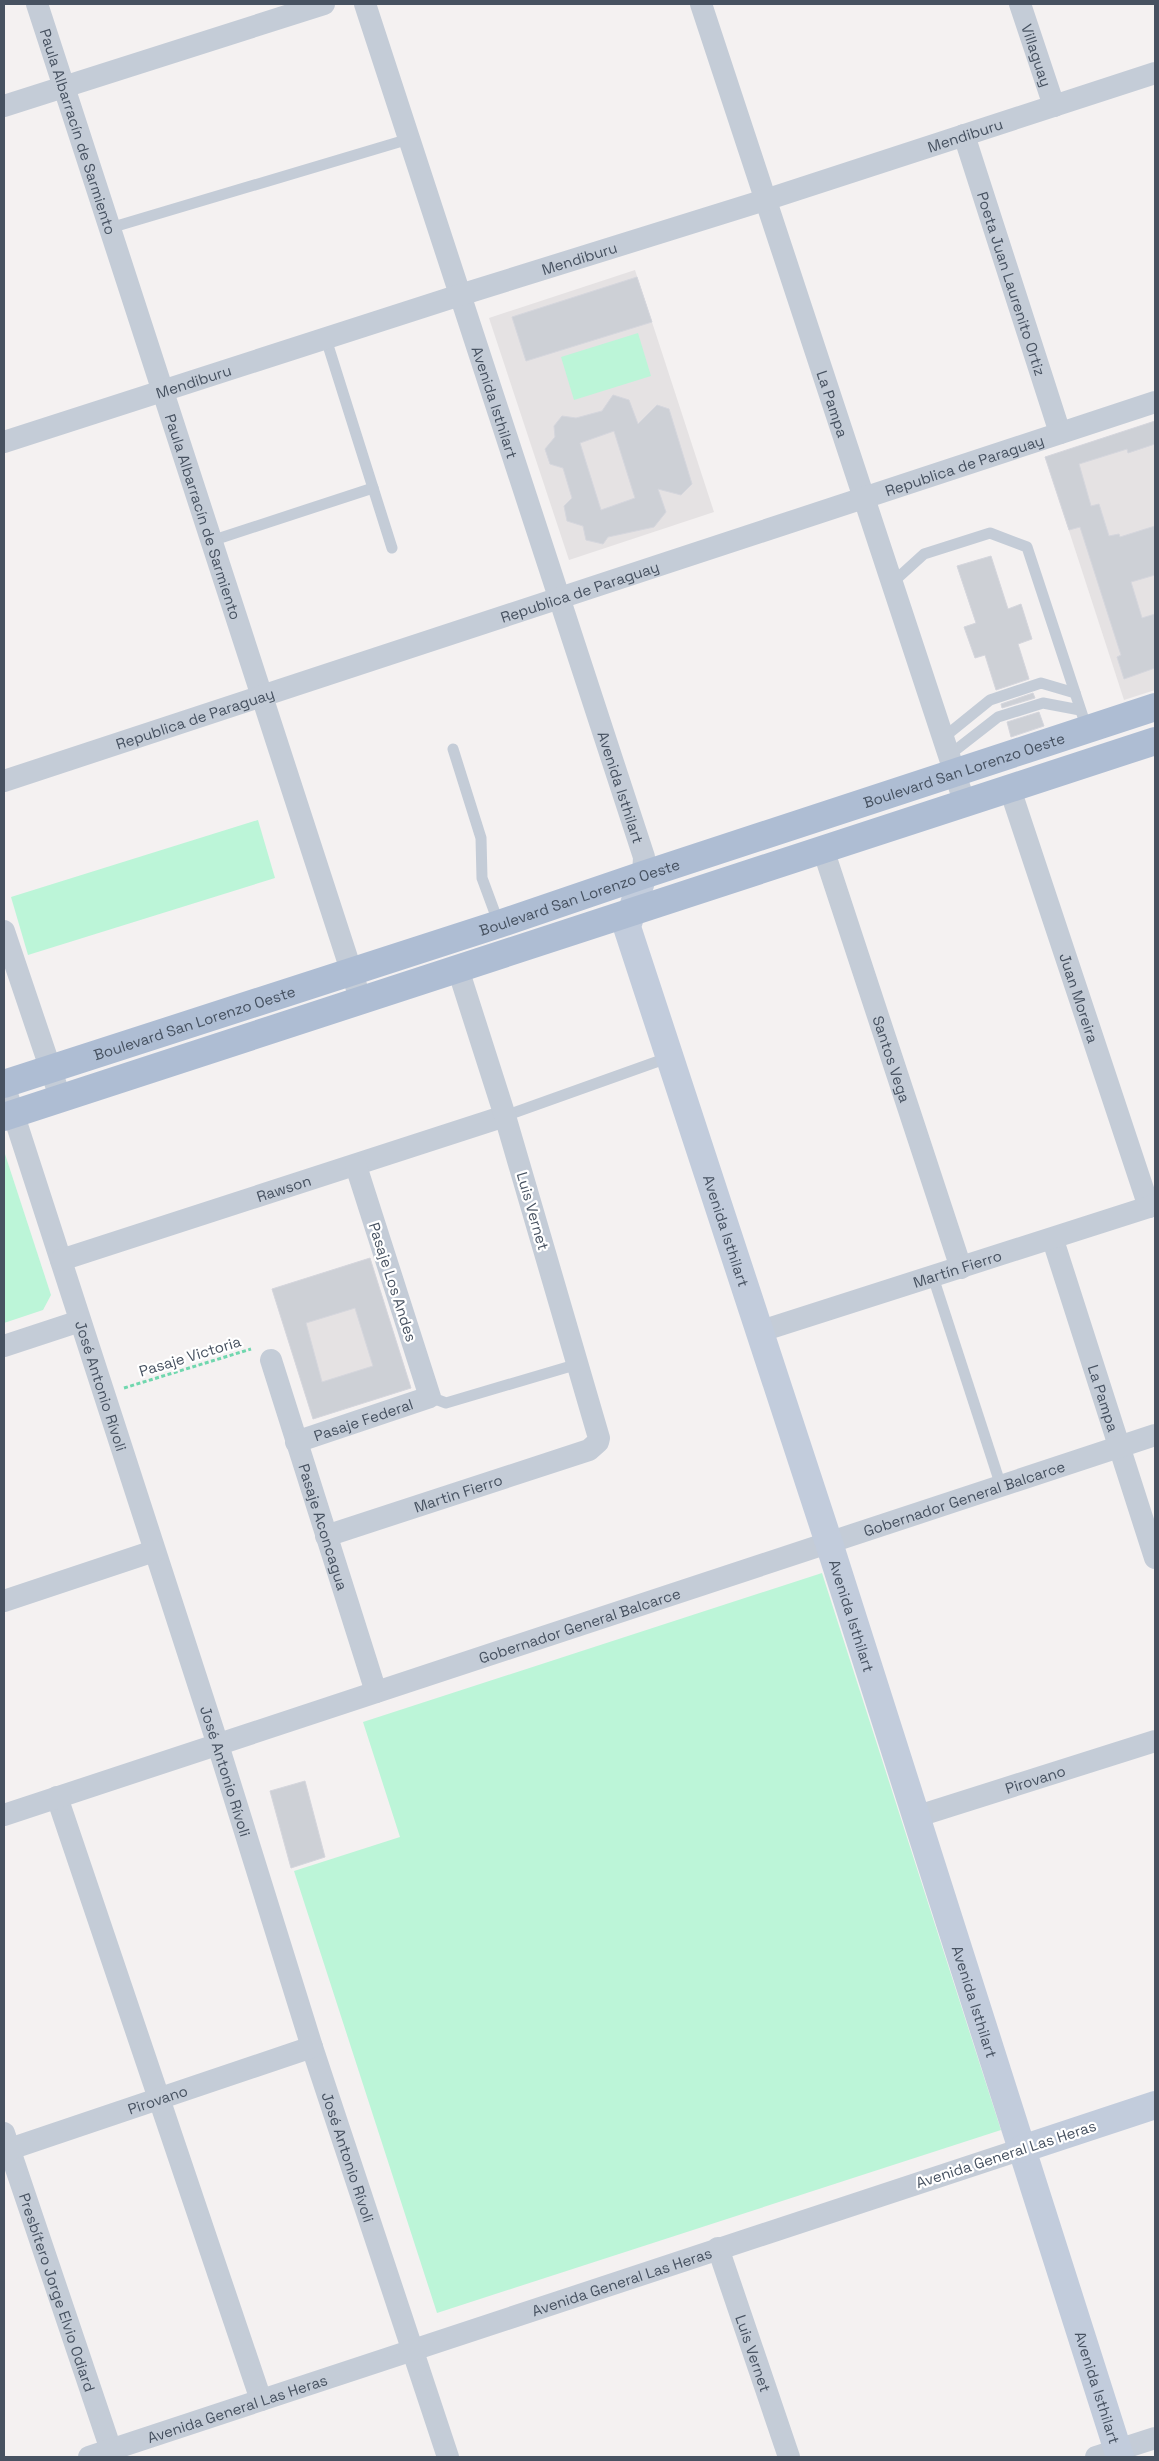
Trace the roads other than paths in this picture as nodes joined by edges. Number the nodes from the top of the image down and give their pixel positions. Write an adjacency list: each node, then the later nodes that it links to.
1 (37, 4): 7 (street, Paula Albarracín de Sarmiento)
2 (324, 4): 7 (street)
3 (365, 4): 11 (street, Avenida Isthilart)
4 (701, 4): 12 (street, La Pampa)
5 (1020, 4): 9 (street, Villaguay)
6 (1155, 73): 9 (street, Mendiburu)
7 (63, 86): 8 (street); 13 (street, Paula Albarracín de Sarmiento)
8 (4, 106)
9 (1054, 106): 10 (street, Mendiburu)
10 (964, 135): 12 (street, Mendiburu); 18 (street, Poeta Juan Laurenito Ortiz)
11 (409, 139): 13 (lane); 14 (street, Avenida Isthilart)
12 (765, 200): 14 (street, Mendiburu); 21 (street, La Pampa)
13 (110, 228): 16 (street, Paula Albarracín de Sarmiento)
14 (460, 295): 15 (street, Mendiburu); 25 (street, Avenida Isthilart)
15 (326, 339): 16 (street, Mendiburu); 20 (lane)
16 (164, 391): 19 (street, Mendiburu); 22 (street, Paula Albarracín de Sarmiento)
17 (1155, 402): 18 (street, Republica de Paraguay)
18 (1060, 433): 21 (street, Republica de Paraguay)
19 (4, 442)
20 (373, 488): 22 (lane); 23 (lane)
21 (863, 499): 24 (street, La Pampa); 25 (street, Republica de Paraguay)
22 (211, 541): 27 (street, Paula Albarracín de Sarmiento)
23 (392, 548)
24 (891, 584): 26 (lane); 32 (street, La Pampa)
25 (558, 599): 27 (street, Republica de Paraguay); 37 (street, Avenida Isthilart)
26 (1075, 693): 29 (lane); 32 (lane)
27 (262, 697): 33 (street, Republica de Paraguay); 42 (street, Paula Albarracín de Sarmiento)
28 (1155, 707): 29 (main road, Boulevard San Lorenzo Oeste)
29 (1084, 720): 32 (main road, Boulevard San Lorenzo Oeste); 32 (lane)
30 (1155, 742): 34 (main road, Boulevard San Lorenzo Oeste)
31 (453, 749): 39 (lane)
32 (948, 755): 35 (street, La Pampa); 37 (main road, Boulevard San Lorenzo Oeste)
33 (4, 781)
34 (1010, 789): 35 (main road, Boulevard San Lorenzo Oeste); 51 (street, Juan Moreira)
35 (965, 804): 36 (main road, Boulevard San Lorenzo Oeste)
36 (823, 849): 38 (main road, Boulevard San Lorenzo Oeste); 54 (street, Santos Vega)
37 (644, 874): 38 (street, Avenida Isthilart); 39 (main road, Boulevard San Lorenzo Oeste)
38 (630, 913): 41 (main road, Boulevard San Lorenzo Oeste); 44 (street, Avenida Isthilart)
39 (499, 924): 42 (main road, Boulevard San Lorenzo Oeste)
40 (4, 931): 45 (street)
41 (458, 970): 43 (main road, Boulevard San Lorenzo Oeste); 49 (street, Luis Vernet)
42 (352, 971): 43 (street, Paula Albarracín de Sarmiento); 45 (main road, Boulevard San Lorenzo Oeste)
43 (361, 1001): 47 (main road, Boulevard San Lorenzo Oeste)
44 (670, 1057): 49 (lane); 57 (street, Avenida Isthilart)
45 (50, 1069): 46 (main road, Boulevard San Lorenzo Oeste); 47 (street)
46 (4, 1085): 48 (street, José Antonio Rívoli)
47 (60, 1097): 48 (main road, Boulevard San Lorenzo Oeste)
48 (9, 1115): 53 (street, José Antonio Rívoli)
49 (505, 1116): 50 (street, Rawson); 60 (street, Luis Vernet)
50 (356, 1166): 53 (street, Rawson); 61 (street, Pasaje Los Andes)
51 (1152, 1206): 52 (street, Martín Fierro)
52 (1053, 1240): 54 (street, Martín Fierro); 64 (street, La Pampa)
53 (61, 1260): 56 (street, José Antonio Rívoli)
54 (961, 1268): 55 (street, Martín Fierro)
55 (933, 1277): 57 (street, Martín Fierro); 66 (lane)
56 (80, 1321): 58 (street); 69 (street, José Antonio Rívoli)
57 (761, 1331): 68 (street, Avenida Isthilart)
58 (4, 1346)
59 (271, 1360): 63 (street, Pasaje Aconcagua)
60 (578, 1364): 61 (lane); 65 (street, Luis Vernet)
61 (430, 1397): 63 (street, Pasaje Federal)
62 (1155, 1435): 64 (street, Gobernador General Balcarce)
63 (296, 1442): 67 (street, Pasaje Aconcagua)
64 (1119, 1447): 66 (street, Gobernador General Balcarce); 70 (street, La Pampa)
65 (589, 1450): 67 (street, Martin Fierro)
66 (1001, 1486): 68 (street, Gobernador General Balcarce)
67 (326, 1536): 72 (street, Pasaje Aconcagua)
68 (829, 1544): 72 (street, Gobernador General Balcarce); 77 (street, Avenida Isthilart)
69 (154, 1551): 71 (street); 74 (street, José Antonio Rívoli)
70 (1155, 1558)
71 (4, 1601)
72 (376, 1692): 74 (street, Gobernador General Balcarce)
73 (1155, 1741): 77 (street, Pirovano)
74 (218, 1744): 75 (street, Gobernador General Balcarce); 78 (street, José Antonio Rívoli)
75 (57, 1797): 76 (street, Gobernador General Balcarce); 79 (street)
76 (4, 1815)
77 (915, 1817): 82 (street, Avenida Isthilart)
78 (312, 2047): 79 (street, Pirovano); 84 (street, José Antonio Rívoli)
79 (160, 2100): 81 (street, Pirovano); 85 (street)
80 (1155, 2105): 82 (street, Avenida General Las Heras)
81 (6, 2145): 87 (street, Presbítero Jorge Elvio Odiard)
82 (1022, 2149): 83 (street, Avenida General Las Heras); 88 (street, Avenida Isthilart)
83 (718, 2248): 84 (street, Avenida General Las Heras); 90 (street, Luis Vernet)
84 (415, 2351): 85 (street, Avenida General Las Heras); 89 (street, José Antonio Rívoli)
85 (262, 2400): 87 (street, Avenida General Las Heras)
86 (1155, 2438): 88 (street)
87 (96, 2455)
88 (1111, 2455)
89 (448, 2457)
90 (789, 2457)

